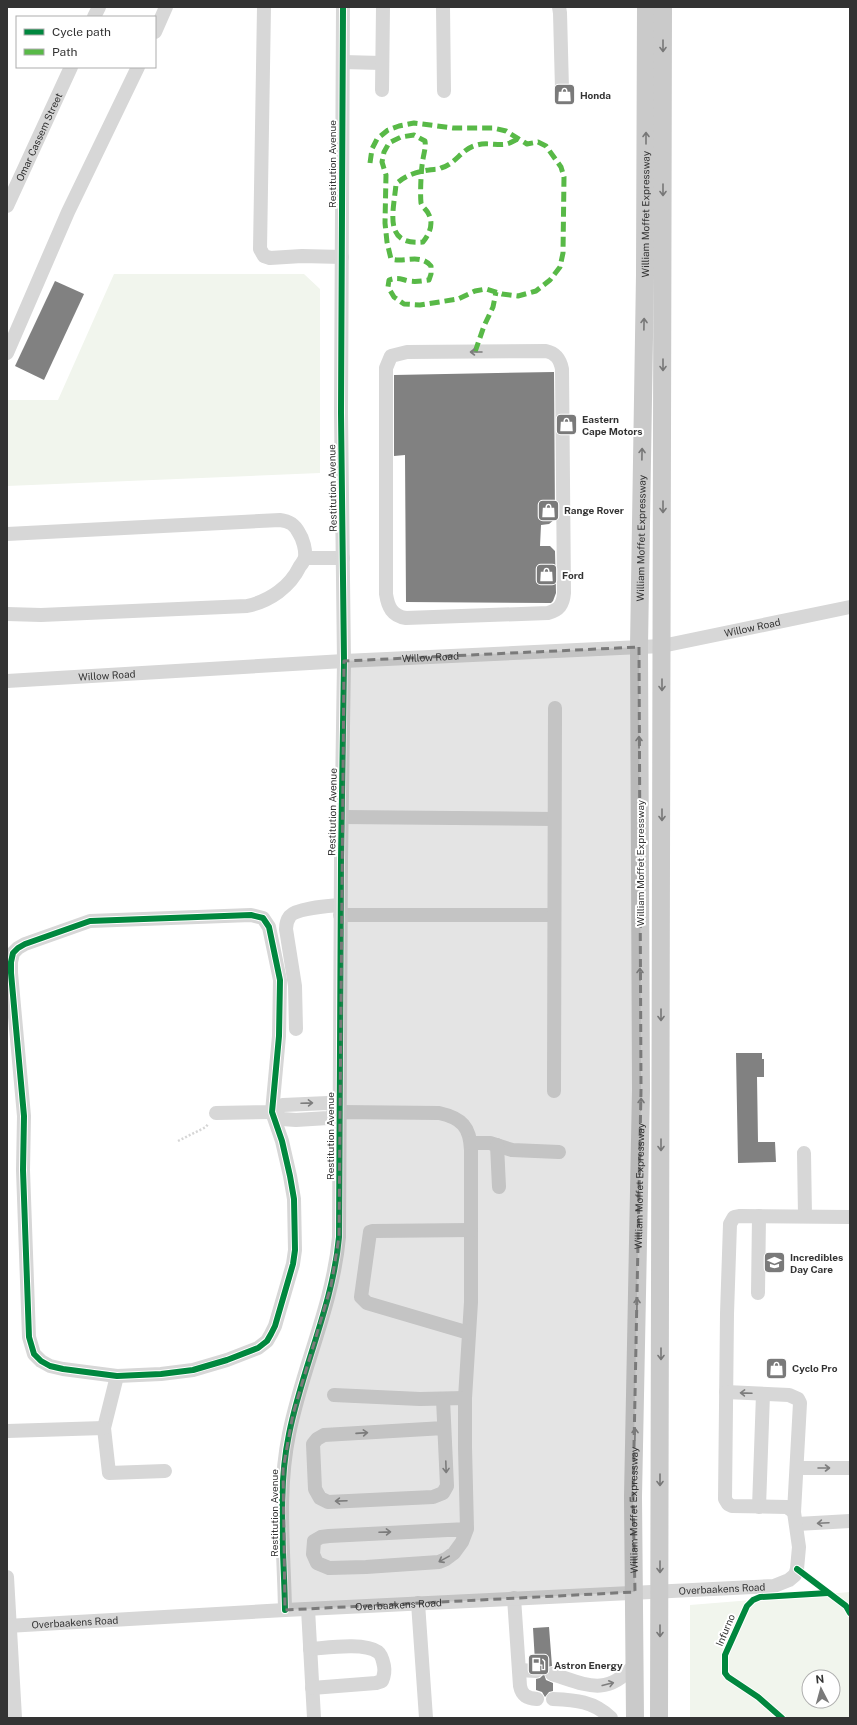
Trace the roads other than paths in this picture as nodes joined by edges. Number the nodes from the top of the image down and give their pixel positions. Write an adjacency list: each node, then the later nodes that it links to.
1 (99, 7): 10 (street)
2 (166, 7): 11 (street)
3 (264, 7): 21 (street)
4 (343, 7): 12 (street, Restitution Avenue)
5 (383, 7): 13 (street)
6 (443, 7): 18 (street)
7 (559, 7): 16 (street)
8 (646, 7): 30 (main road, William Moffet Expressway, one-way to 8)
9 (663, 7): 29 (main road, William Moffet Expressway, one-way to 29)
10 (94, 16)
11 (156, 30)
12 (343, 62): 13 (street); 21 (street, Restitution Avenue)
13 (382, 63): 17 (street)
14 (70, 68): 19 (street, Omar Cassem Street)
15 (138, 68): 22 (street)
16 (562, 89)
17 (382, 90)
18 (444, 91)
19 (12, 185): 20 (street, Omar Cassem Street)
20 (7, 206)
21 (342, 256): 26 (street, Restitution Avenue)
22 (7, 353)
23 (556, 356): 23 (street, one-way to 23)
24 (7, 534): 25 (street)
25 (305, 558): 26 (street); 28 (street)
26 (343, 558): 31 (street, Restitution Avenue)
27 (850, 607): 29 (street, Willow Road)
28 (7, 614)
29 (662, 646): 30 (street, Willow Road); 72 (main road, William Moffet Expressway, one-way to 72)
30 (639, 647): 31 (street, Willow Road); 71 (main road, William Moffet Expressway, one-way to 30)
31 (344, 661): 32 (street, Willow Road); 34 (street, Restitution Avenue)
32 (7, 681)
33 (555, 708): 35 (street)
34 (342, 817): 35 (street); 36 (street, Restitution Avenue)
35 (554, 818): 37 (street)
36 (340, 910): 37 (street); 38 (street); 42 (street, Restitution Avenue)
37 (554, 915): 39 (street)
38 (296, 1029)
39 (554, 1091)
40 (216, 1112): 41 (street)
41 (272, 1112): 42 (street); 54 (street); 54 (street)
42 (340, 1112): 43 (street); 76 (street, Restitution Avenue)
43 (471, 1143): 44 (street); 51 (street)
44 (497, 1145): 45 (street); 47 (street)
45 (559, 1152)
46 (804, 1153): 49 (street)
47 (499, 1187)
48 (759, 1216): 49 (street); 52 (street); 55 (street)
49 (805, 1216): 50 (street)
50 (850, 1217)
51 (471, 1230): 53 (street); 53 (street)
52 (758, 1293)
53 (469, 1333): 58 (street)
54 (117, 1376): 60 (street)
55 (726, 1392): 56 (street, one-way to 55); 66 (street)
56 (764, 1394): 63 (street); 66 (street)
57 (334, 1395): 59 (street)
58 (465, 1398): 59 (street); 69 (street)
59 (443, 1399): 61 (street)
60 (104, 1428): 62 (street); 65 (street)
61 (444, 1428): 61 (street, one-way to 61)
62 (7, 1432)
63 (797, 1468): 64 (street, one-way to 64); 67 (street)
64 (850, 1468)
65 (166, 1471)
66 (760, 1507): 67 (street)
67 (796, 1518): 68 (street, one-way to 67); 72 (street, Overbaakens Road)
68 (850, 1521)
69 (467, 1529): 69 (street, one-way to 69)
70 (7, 1577): 77 (street)
71 (635, 1592): 72 (street, Overbaakens Road); 73 (street, Overbaakens Road); 79 (main road, William Moffet Expressway)
72 (660, 1592): 91 (main road, William Moffet Expressway, one-way to 91)
73 (514, 1598): 74 (street, Overbaakens Road); 80 (street)
74 (418, 1604): 75 (street, Overbaakens Road); 88 (street)
75 (308, 1608): 76 (street, Overbaakens Road); 78 (street)
76 (286, 1610): 77 (street, Overbaakens Road)
77 (9, 1626): 86 (street)
78 (310, 1649): 83 (street); 83 (street)
79 (634, 1665): 82 (street, one-way to 79); 90 (main road, William Moffet Expressway)
80 (519, 1670): 81 (street); 84 (street)
81 (536, 1671)
82 (552, 1674)
83 (312, 1688): 87 (street)
84 (537, 1699)
85 (553, 1699): 89 (street)
86 (15, 1718)
87 (314, 1718)
88 (426, 1718)
89 (610, 1718)
90 (635, 1718)
91 (659, 1718)

